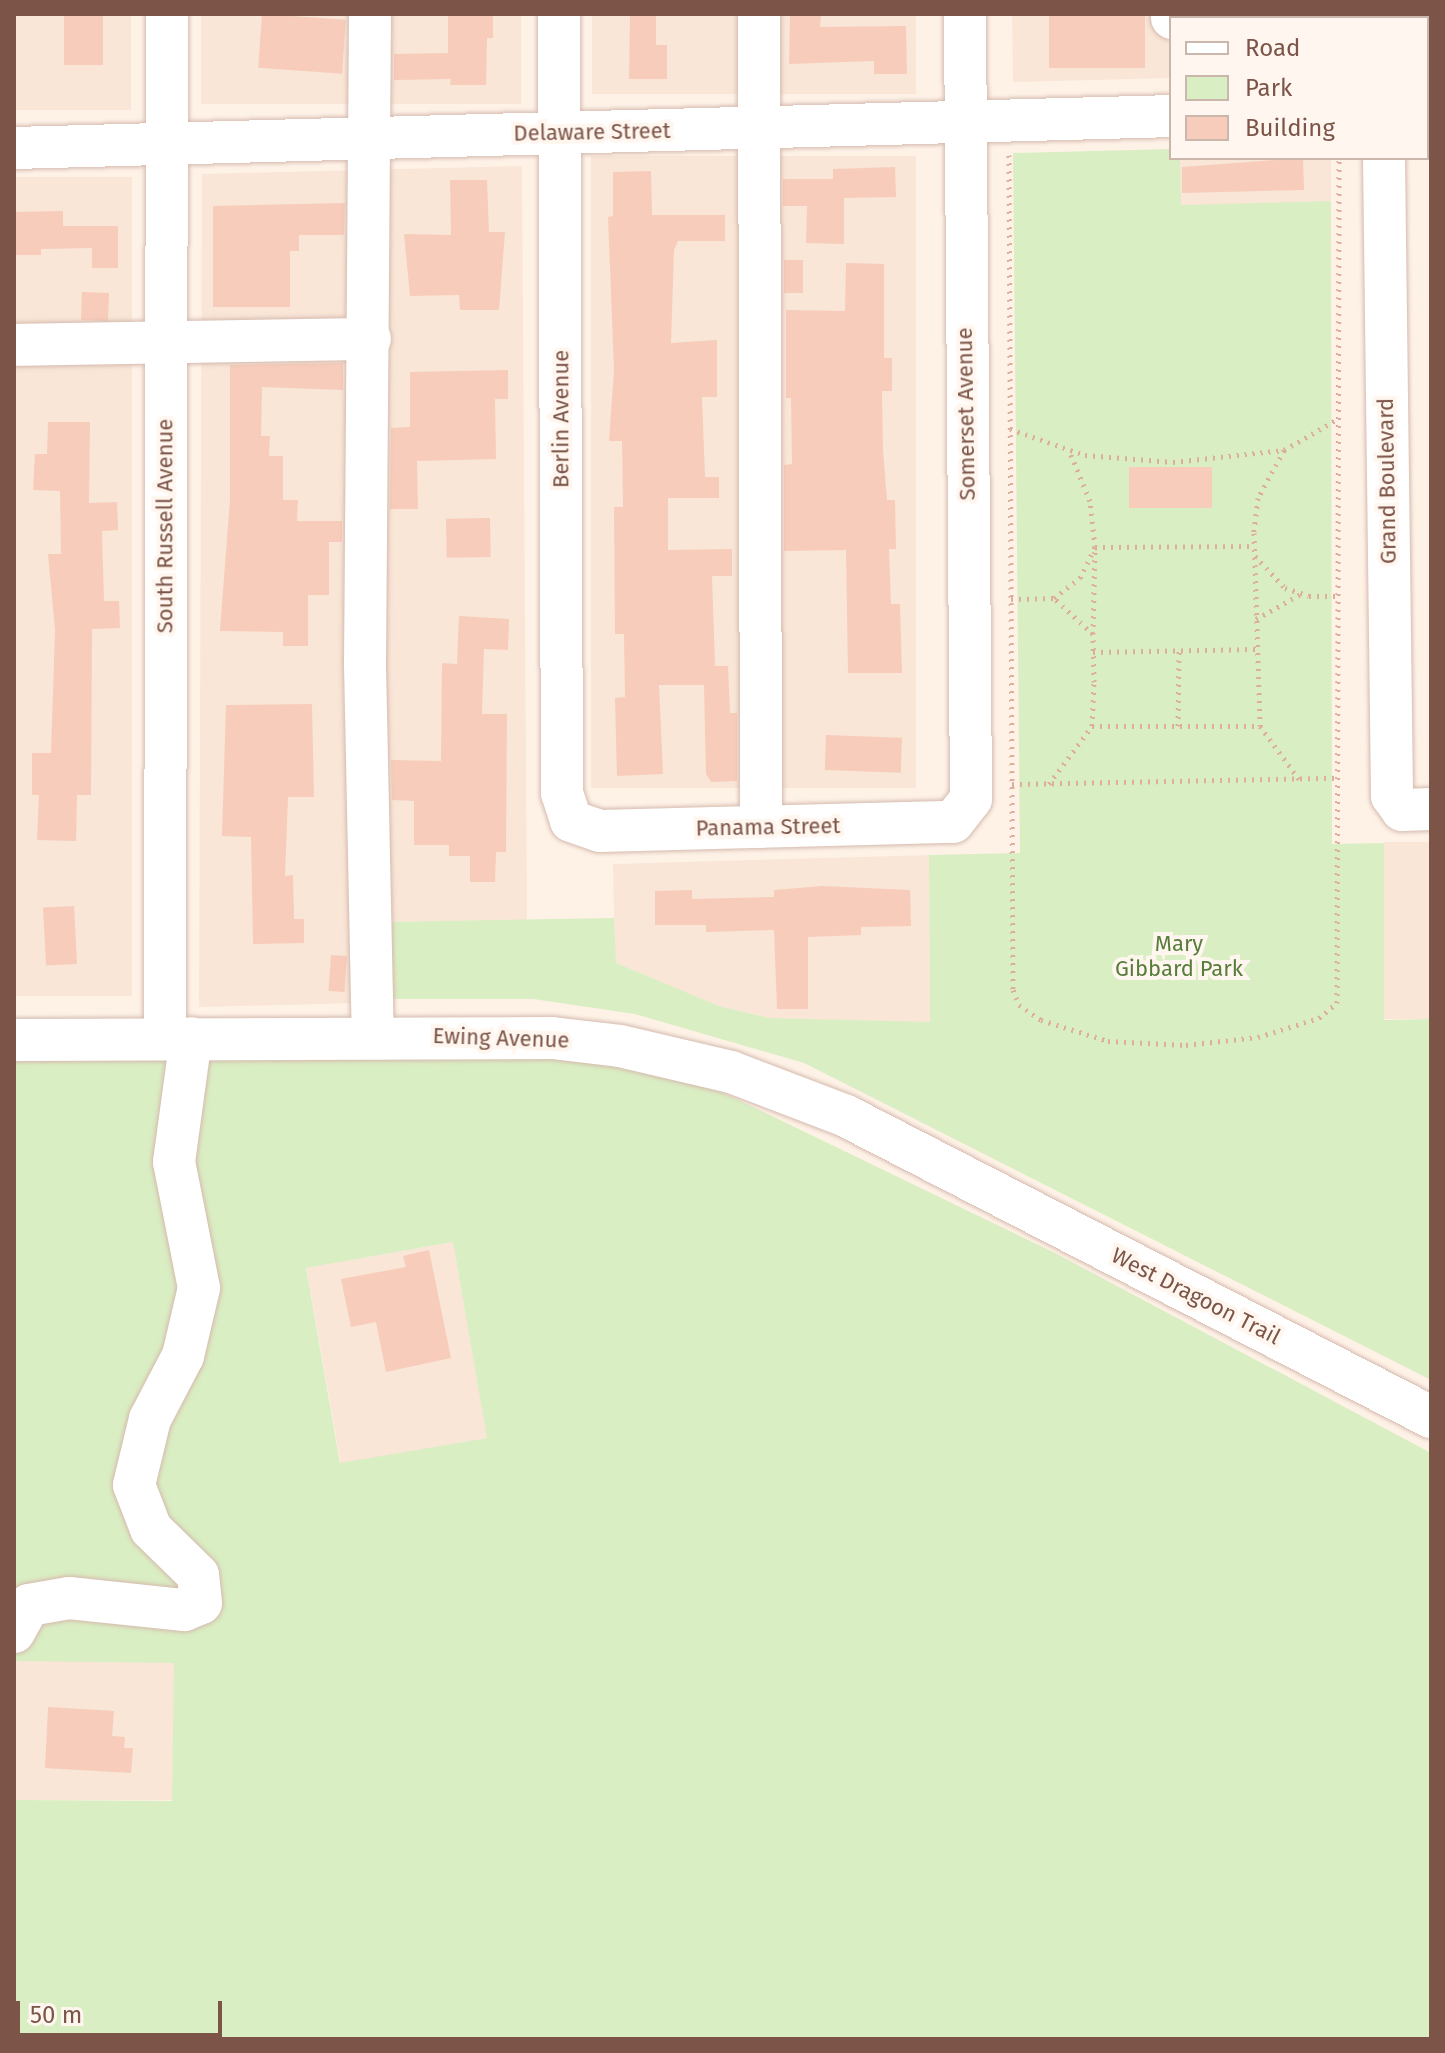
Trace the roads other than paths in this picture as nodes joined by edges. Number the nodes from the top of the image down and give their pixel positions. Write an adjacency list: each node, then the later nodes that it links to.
1 (167, 14): 11 (street, South Russell Avenue)
2 (370, 14): 10 (street)
3 (559, 14): 9 (street, Berlin Avenue)
4 (759, 14): 8 (street)
5 (965, 14): 7 (street, Somerset Avenue)
6 (1169, 116): 7 (street, Delaware Street)
7 (965, 122): 8 (street, Delaware Street); 18 (street, Somerset Avenue)
8 (758, 128): 9 (street, Delaware Street); 20 (street)
9 (559, 132): 10 (street, Delaware Street); 19 (street, Berlin Avenue)
10 (371, 138): 11 (street, Delaware Street); 14 (street)
11 (168, 143): 12 (street, Delaware Street); 15 (street, South Russell Avenue)
12 (14, 148)
13 (1384, 160): 17 (street, Grand Boulevard)
14 (370, 339): 15 (street); 21 (street)
15 (166, 343): 16 (street); 22 (street, South Russell Avenue)
16 (14, 345)
17 (1412, 807)
18 (964, 813): 20 (street, Panama Street)
19 (571, 821): 20 (street, Panama Street)
20 (761, 827)
21 (373, 1036): 22 (street, Ewing Avenue); 24 (street, Ewing Avenue)
22 (178, 1038): 23 (street, Ewing Avenue); 26 (street, South Russell Avenue)
23 (14, 1040)
24 (961, 1175): 25 (street, West Dragoon Trail)
25 (1431, 1417)
26 (14, 1632)

